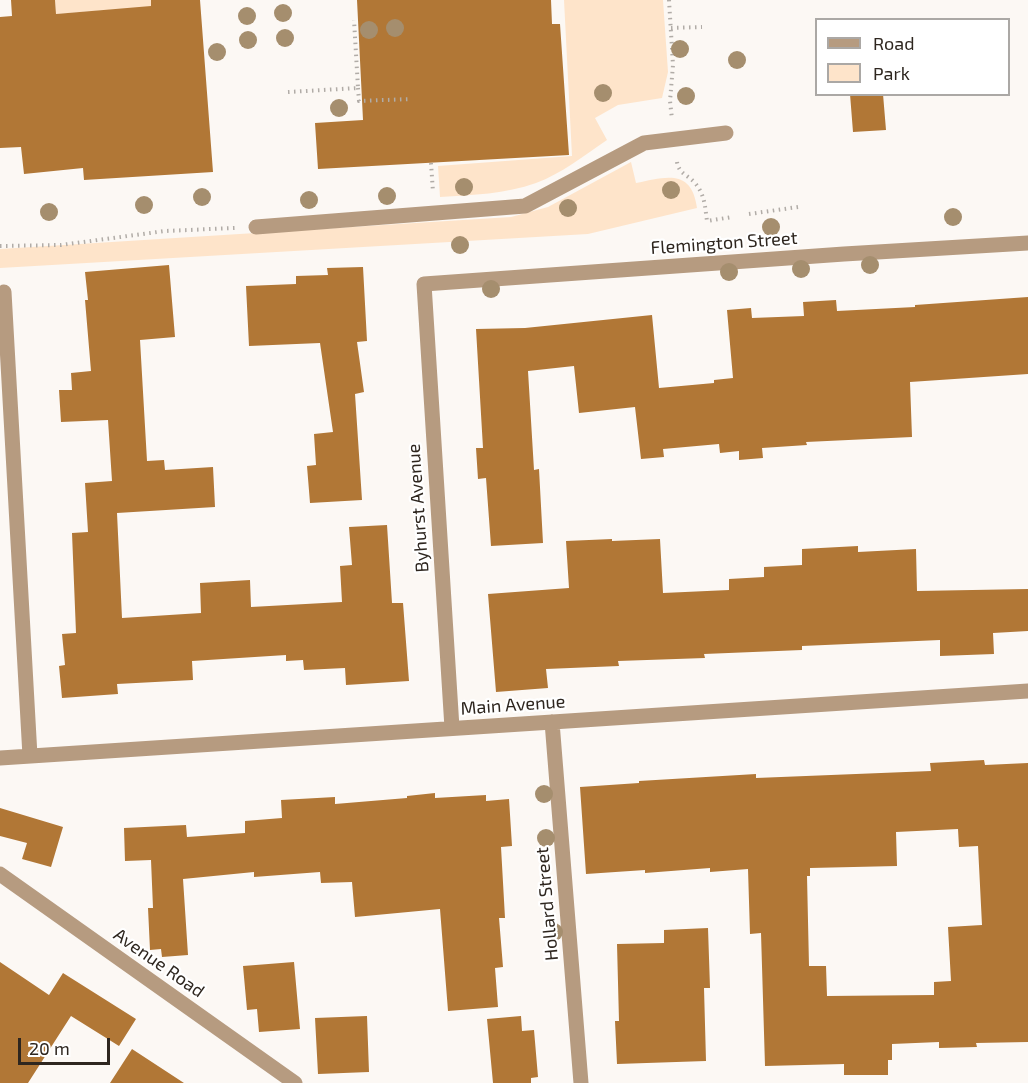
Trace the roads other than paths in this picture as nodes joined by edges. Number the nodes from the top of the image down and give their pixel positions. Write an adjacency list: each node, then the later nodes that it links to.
1 (726, 133): 2 (street)
2 (256, 226)
3 (1028, 243): 4 (street, Flemington Street)
4 (424, 285): 8 (street, Byhurst Avenue)
5 (4, 292): 9 (street)
6 (1028, 691): 7 (street, Main Avenue)
7 (552, 722): 8 (street, Main Avenue); 13 (street, Hollard Street)
8 (452, 728): 9 (street, Main Avenue)
9 (30, 756): 10 (street, Main Avenue)
10 (0, 758)
11 (0, 874): 12 (street, Avenue Road)
12 (294, 1083)
13 (581, 1083)

